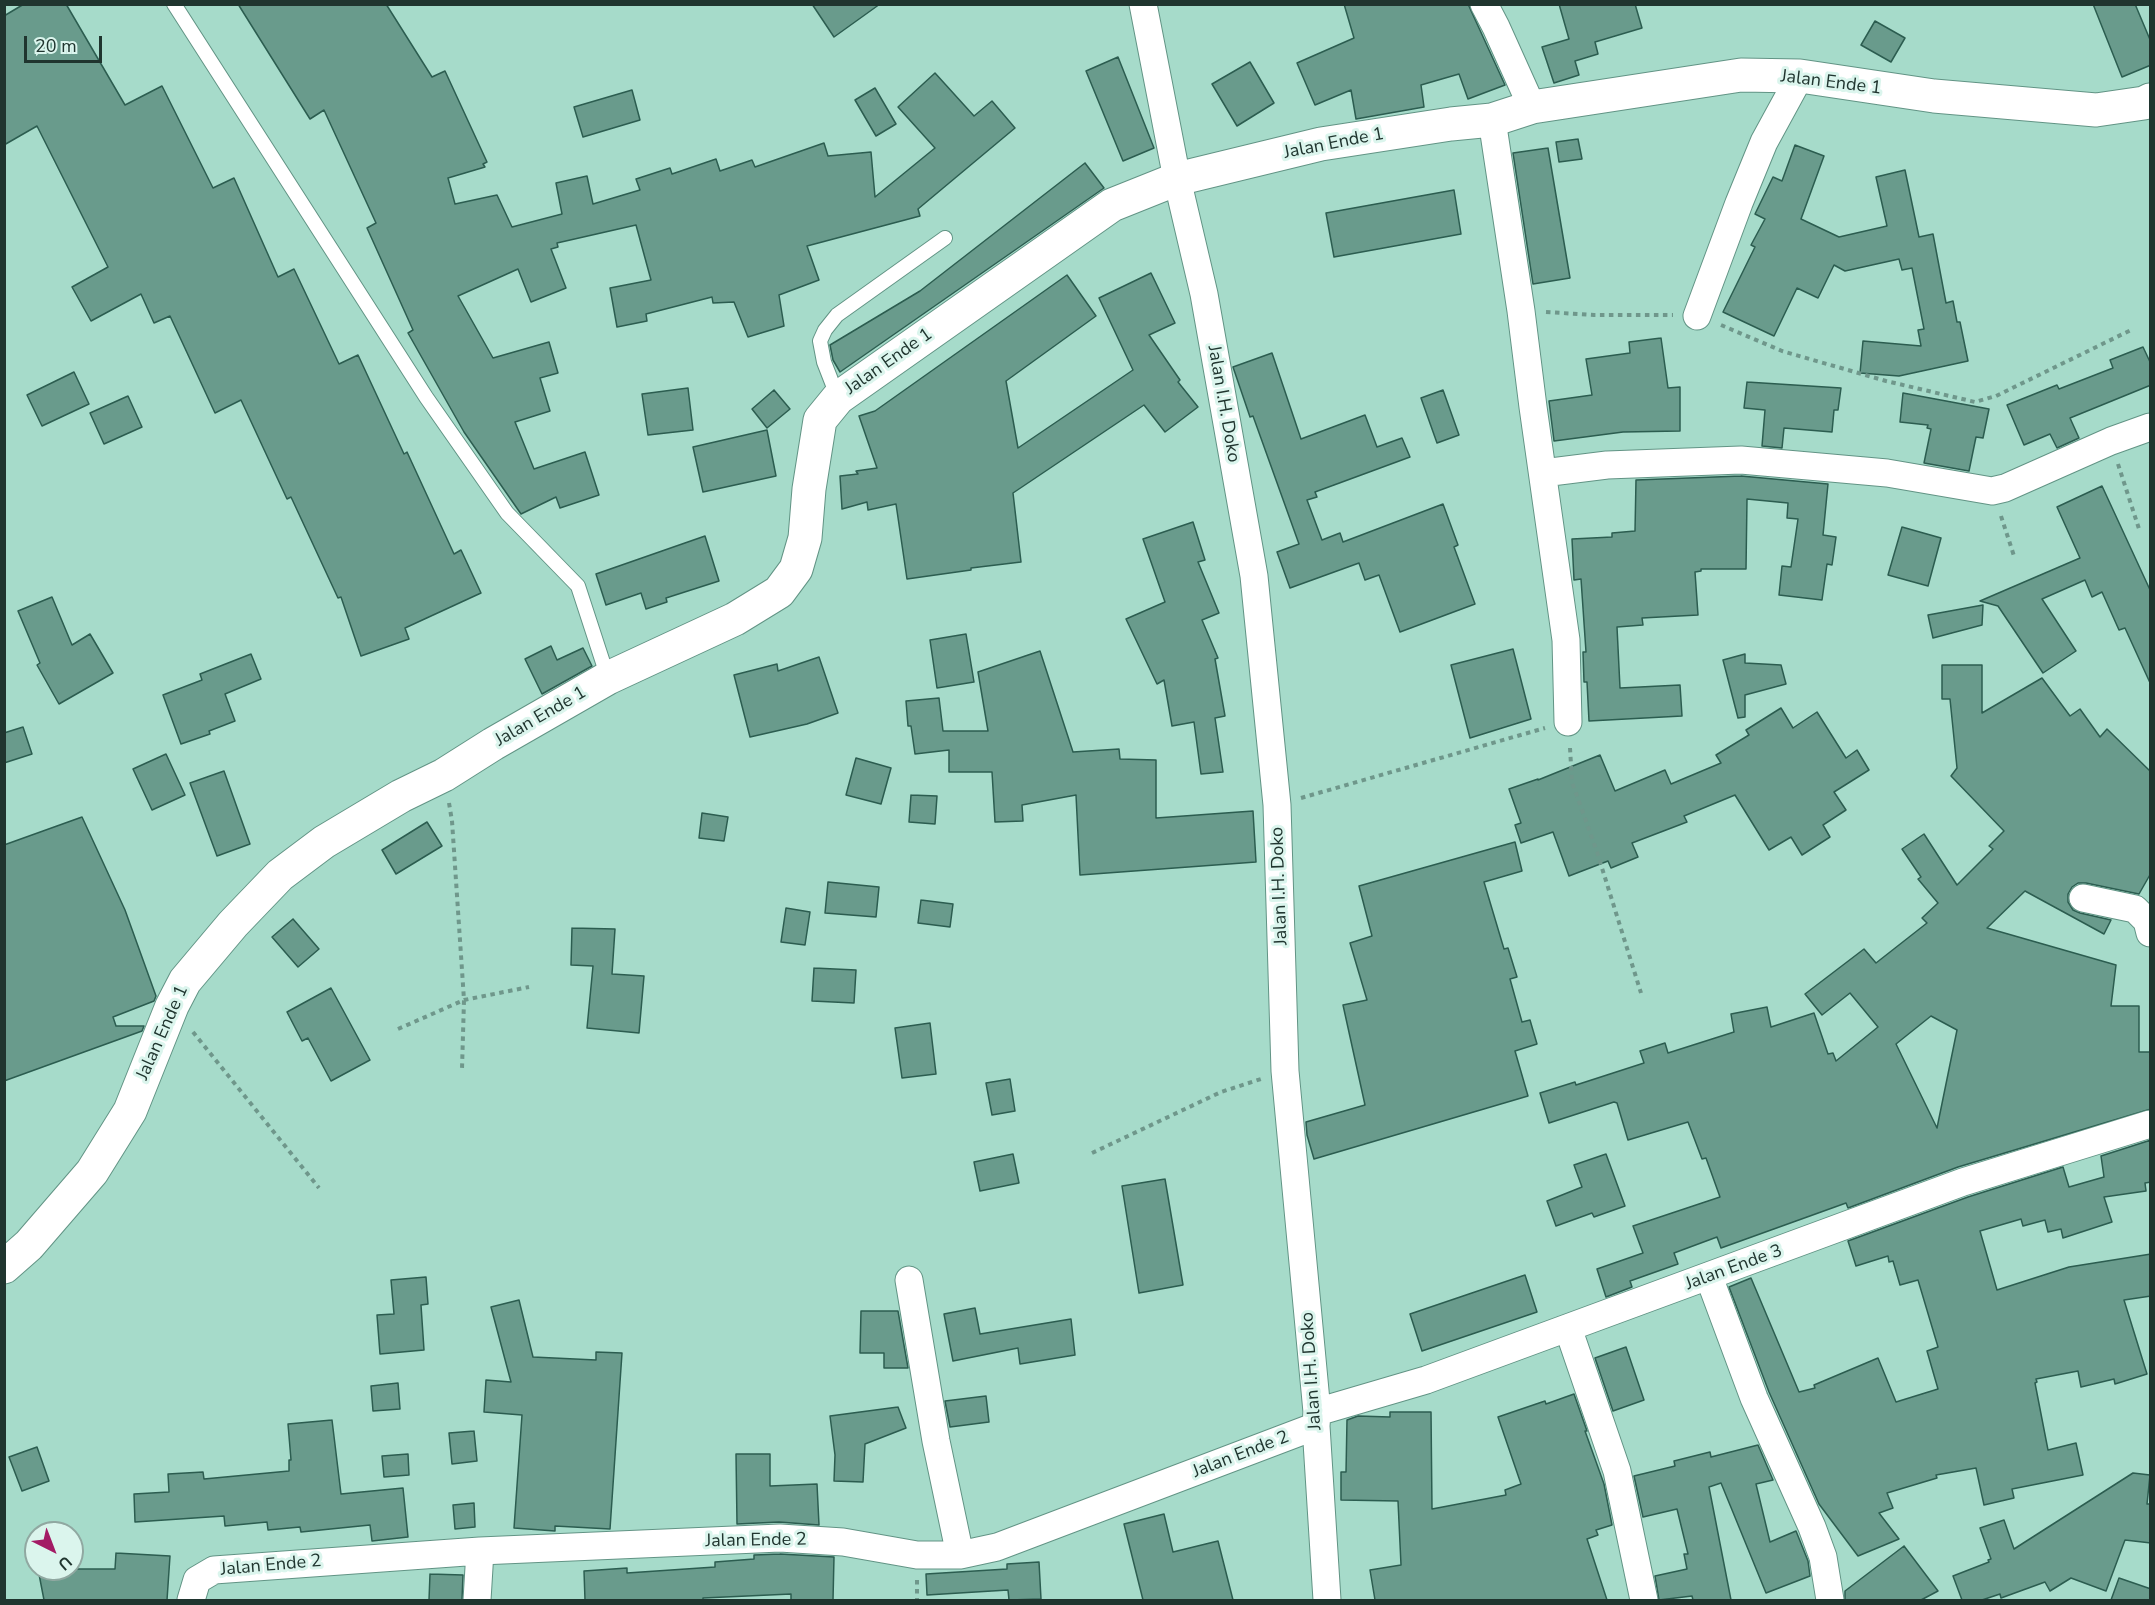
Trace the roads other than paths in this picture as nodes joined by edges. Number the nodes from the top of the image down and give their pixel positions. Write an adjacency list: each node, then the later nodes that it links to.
1 (174, 4): 14 (lane)
2 (1143, 4): 8 (street, Jalan I.H. Doko)
3 (1484, 4): 6 (street)
4 (1800, 76): 5 (street, Jalan Ende 1); 6 (street, Jalan Ende 1); 10 (street)
5 (2151, 100)
6 (1532, 107): 7 (street, Jalan Ende 1)
7 (1492, 120): 8 (street, Jalan Ende 1); 13 (street)
8 (1177, 179): 11 (street, Jalan Ende 1); 23 (street, Jalan I.H. Doko)
9 (945, 238): 11 (lane)
10 (1697, 316)
11 (838, 398): 14 (street, Jalan Ende 1)
12 (2151, 427): 13 (street)
13 (1543, 473): 15 (street)
14 (608, 678): 19 (street, Jalan Ende 1)
15 (1568, 722)
16 (2084, 898): 17 (street)
17 (2151, 933)
18 (2151, 1124): 20 (street, Jalan Ende 3)
19 (4, 1267)
20 (1709, 1277): 22 (street, Jalan Ende 3); 30 (street)
21 (909, 1280): 25 (street)
22 (1568, 1328): 23 (street, Jalan Ende 3); 29 (street)
23 (1317, 1419): 25 (street, Jalan Ende 2); 28 (street, Jalan I.H. Doko)
24 (480, 1551): 25 (street, Jalan Ende 2); 26 (street, Jalan Ende 2); 27 (street)
25 (960, 1555)
26 (191, 1600)
27 (477, 1600)
28 (1327, 1600)
29 (1644, 1600)
30 (1830, 1600)

